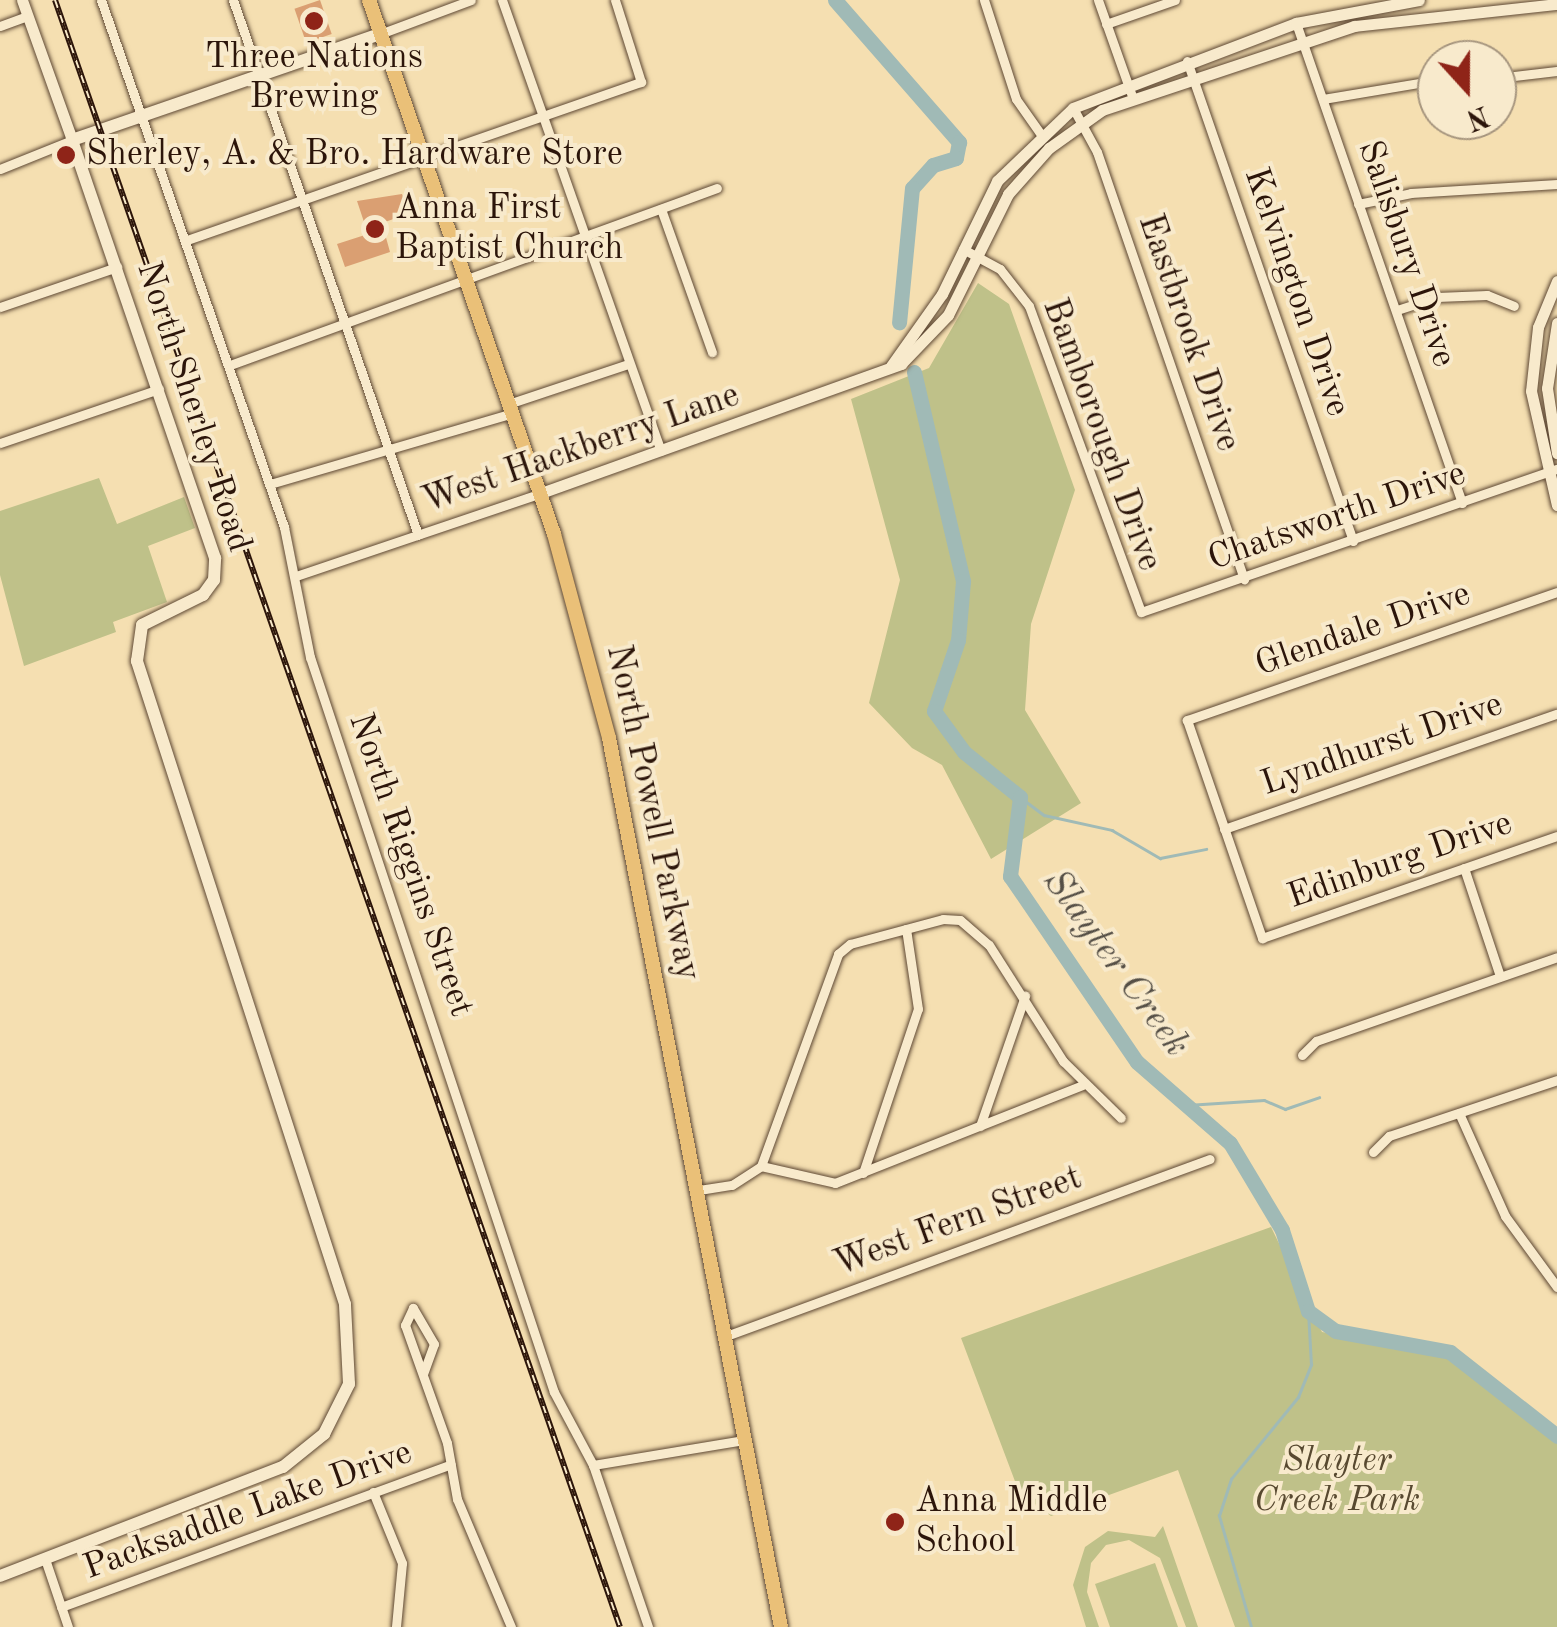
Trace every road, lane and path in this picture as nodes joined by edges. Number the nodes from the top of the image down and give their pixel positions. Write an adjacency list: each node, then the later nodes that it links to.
1 (22, 0): 13 (street)
2 (101, 0): 29 (street, North Riggins Street)
3 (233, 0): 21 (street)
4 (368, 0): 17 (main road, North Powell Parkway)
5 (471, 0): 17 (street)
6 (502, 0): 30 (street)
7 (615, 0): 30 (street)
8 (984, 0): 32 (street)
9 (1098, 0): 14 (street)
10 (1174, 0): 14 (street)
11 (1418, 0): 15 (street)
12 (1557, 4): 18 (street)
13 (27, 16): 16 (street); 33 (street)
14 (1106, 24): 24 (street)
15 (1296, 24): 18 (street, Salisbury Drive); 19 (street)
16 (0, 26)
17 (380, 34): 21 (main road); 34 (main road, North Powell Parkway)
18 (1302, 40): 23 (street); 27 (street, Salisbury Drive)
19 (1187, 61): 23 (street, Kelvington Drive); 24 (street)
20 (1557, 71): 22 (street)
21 (256, 76): 29 (main road); 38 (street)
22 (1517, 76)
23 (1193, 78): 26 (street); 69 (street, Kelvington Drive)
24 (1127, 82): 26 (street); 28 (street)
25 (1417, 83): 27 (street)
26 (1133, 99): 31 (street)
27 (1323, 99): 39 (street, Salisbury Drive)
28 (1072, 108): 31 (street, Eastbrook Drive); 32 (street)
29 (144, 114): 33 (main road); 42 (street, North Riggins Street)
30 (543, 116): 34 (street); 41 (street)
31 (1081, 122): 44 (street); 71 (street, Eastbrook Drive)
32 (1040, 134): 43 (street)
33 (72, 140): 35 (street); 45 (main road, North Sherley Road)
34 (421, 158): 38 (street); 46 (main road, North Powell Parkway)
35 (0, 169)
36 (1557, 184): 39 (street)
37 (717, 188): 40 (street)
38 (300, 200): 42 (street); 52 (street)
39 (1358, 204): 50 (street, Salisbury Drive)
40 (661, 209): 41 (street); 53 (street)
41 (584, 236): 46 (street); 54 (street)
42 (187, 240): 55 (street, North Riggins Street)
43 (963, 249): 44 (street, Bamborough Drive); 56 (street)
44 (978, 256): 56 (street); 73 (street, Bamborough Drive)
45 (117, 267): 49 (street); 57 (main road, North Sherley Road)
46 (462, 281): 52 (street); 58 (main road, North Powell Parkway)
47 (1557, 281): 63 (street)
48 (1514, 306): 50 (street)
49 (0, 307)
50 (1397, 310): 66 (street, Salisbury Drive)
51 (1557, 323): 62 (street)
52 (344, 324): 55 (street); 60 (street)
53 (712, 352)
54 (628, 364): 58 (street); 61 (street)
55 (230, 365): 64 (street, North Riggins Street)
56 (884, 371): 61 (street, West Hackberry Lane)
57 (159, 389): 59 (street); 100 (main road, North Sherley Road)
58 (508, 409): 60 (street); 65 (main road, North Powell Parkway)
59 (0, 443)
60 (386, 447): 64 (street); 68 (street)
61 (661, 450): 65 (street, West Hackberry Lane)
62 (1557, 453)
63 (1552, 471): 66 (street, Chatsworth Drive); 67 (street)
64 (270, 484): 70 (street, North Riggins Street)
65 (538, 494): 68 (street, West Hackberry Lane); 92 (main road, North Powell Parkway)
66 (1462, 503): 69 (street, Chatsworth Drive)
67 (1557, 505)
68 (418, 535): 70 (street, West Hackberry Lane)
69 (1353, 541): 71 (street, Chatsworth Drive)
70 (296, 576): 98 (street, North Riggins Street)
71 (1244, 579): 73 (street, Chatsworth Drive)
72 (1557, 592): 75 (street, Glendale Drive)
73 (1135, 609)
74 (1557, 714): 75 (street, Lyndhurst Drive)
75 (1224, 828): 77 (street, Edinburg Drive)
76 (1557, 836): 77 (street, Edinburg Drive)
77 (1464, 868): 80 (street)
78 (906, 929): 81 (street); 90 (street); 91 (street)
79 (1557, 957): 80 (street)
80 (1500, 976): 82 (street)
81 (1025, 996): 84 (street); 87 (street)
82 (1302, 1055)
83 (1557, 1080): 85 (street)
84 (1082, 1086): 86 (street); 87 (street)
85 (1460, 1113): 88 (street); 93 (street)
86 (1121, 1118)
87 (980, 1126): 91 (street)
88 (1373, 1152)
89 (1210, 1159): 94 (street, West Fern Street)
90 (761, 1166): 91 (street); 92 (street)
91 (863, 1173)
92 (699, 1190): 94 (main road, North Powell Parkway)
93 (1557, 1288)
94 (726, 1336): 96 (main road, North Powell Parkway)
95 (422, 1374): 95 (street); 97 (street)
96 (744, 1440): 98 (street); 107 (main road, North Powell Parkway)
97 (452, 1464): 99 (street, Packsaddle Lake Drive); 105 (street)
98 (592, 1466): 106 (street, North Riggins Street)
99 (373, 1492): 102 (street, Packsaddle Lake Drive); 104 (street)
100 (45, 1559): 101 (main road, North Sherley Road); 102 (street)
101 (0, 1576)
102 (61, 1607): 103 (street)
103 (68, 1627)
104 (396, 1627)
105 (511, 1627)
106 (648, 1627)
107 (781, 1627)

